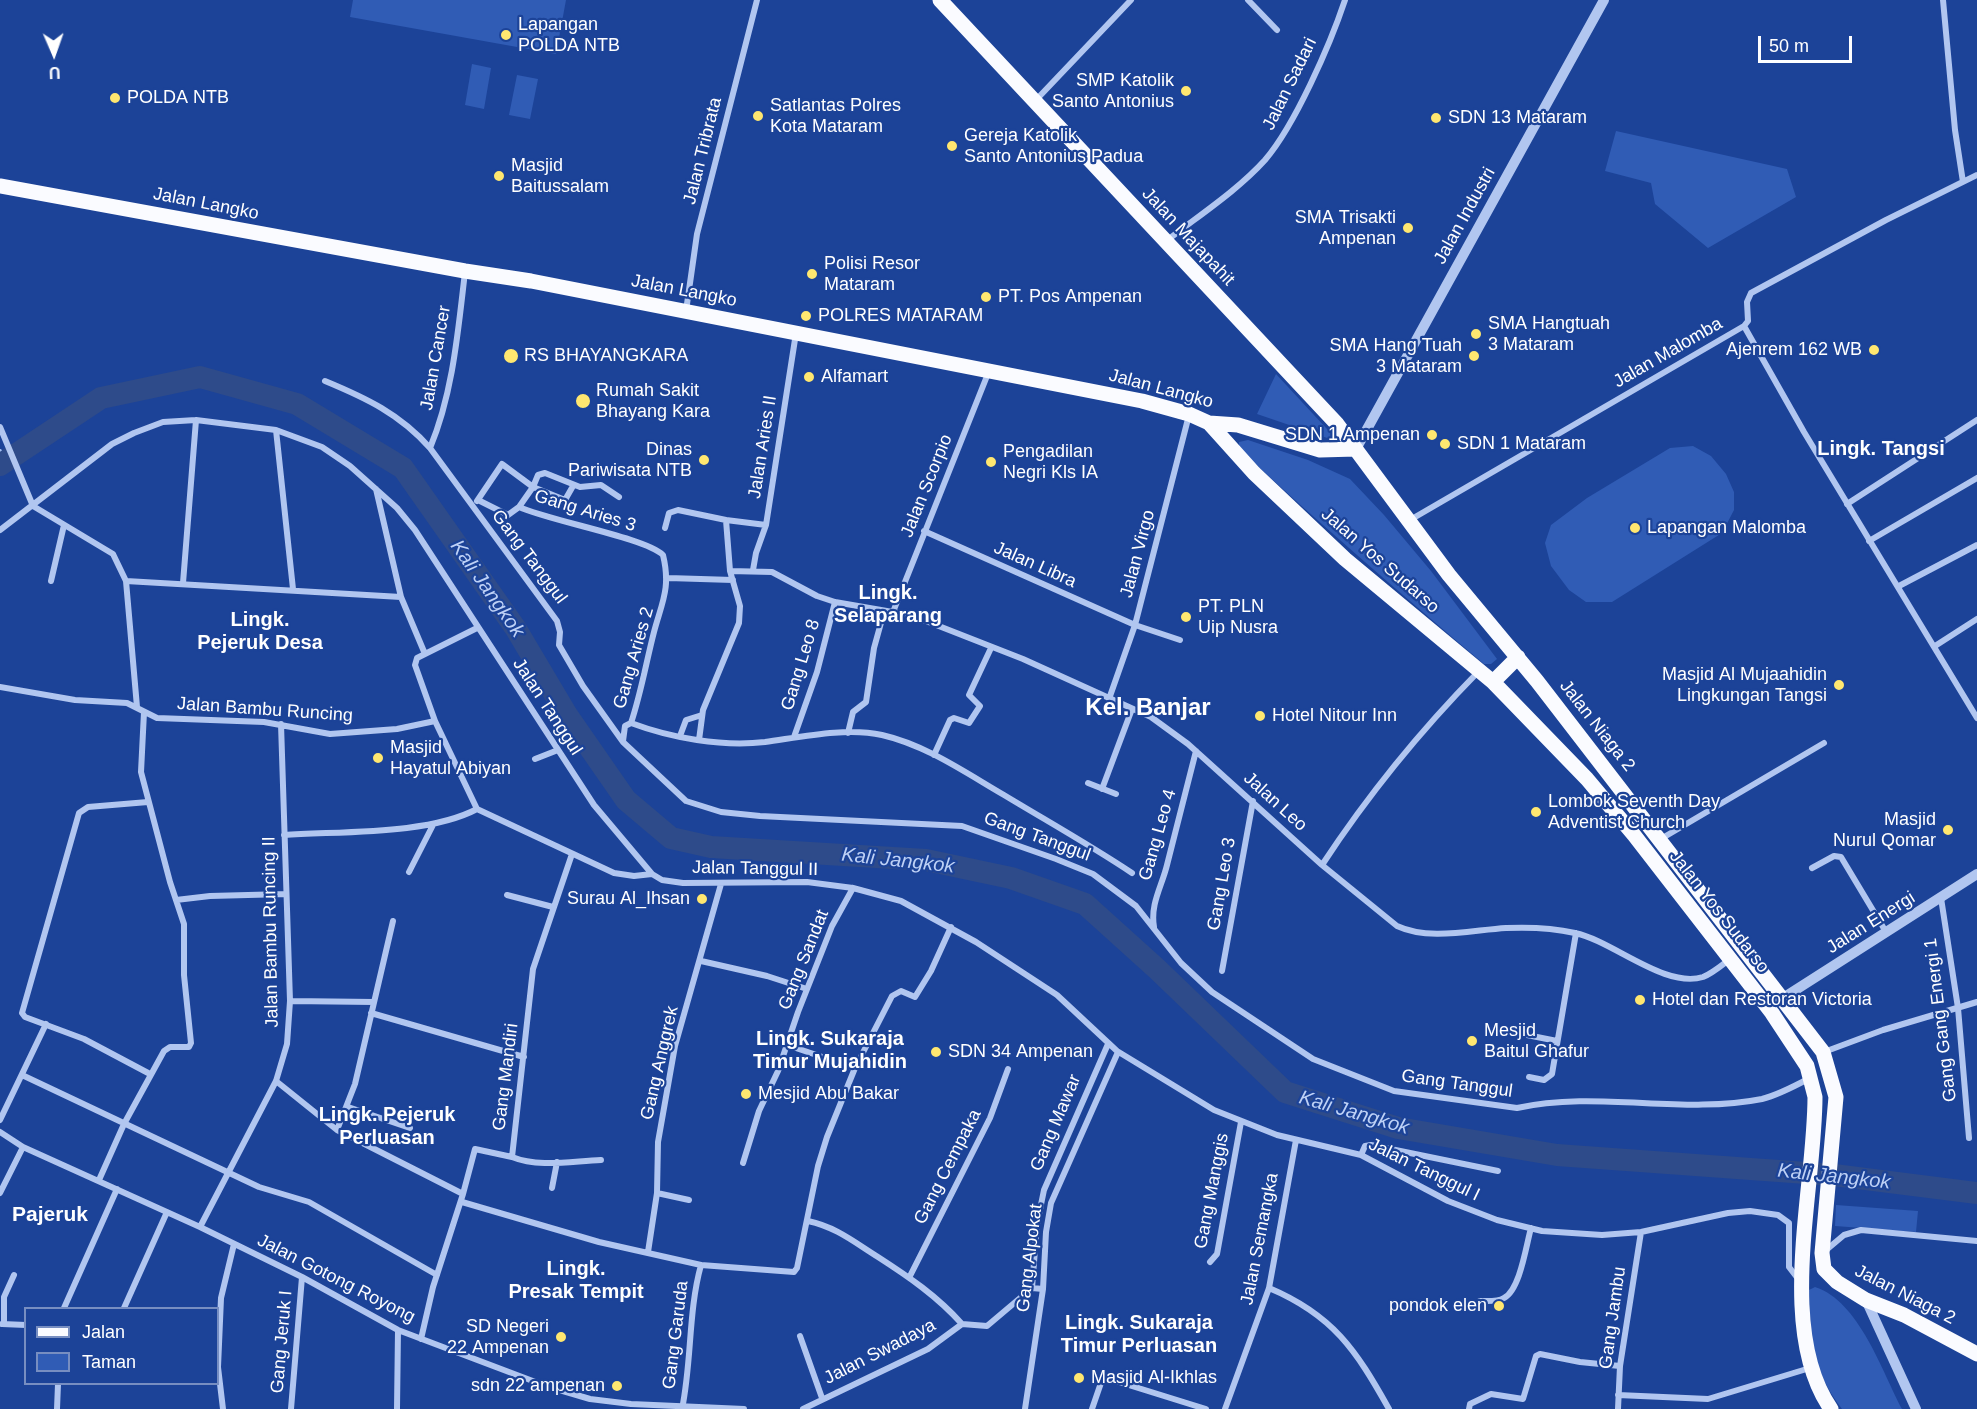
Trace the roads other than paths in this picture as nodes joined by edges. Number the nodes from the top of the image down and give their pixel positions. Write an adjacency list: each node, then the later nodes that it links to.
1 (757, 0): 15 (street, Jalan Tribrata)
2 (1131, 0): 9 (street)
3 (1248, 0): 8 (street)
4 (1345, 0): 13 (street, Jalan Sadari)
5 (1604, 0): 27 (street, Jalan Industri)
6 (1943, 0): 11 (street)
7 (948, 2): 9 (main road, Jalan Majapahit)
8 (1277, 30)
9 (1034, 102): 13 (main road, Jalan Majapahit)
10 (1977, 175): 11 (street)
11 (1963, 182): 16 (street)
12 (0, 186): 14 (main road, Jalan Langko)
13 (1165, 242): 27 (main road, Jalan Majapahit)
14 (465, 271): 15 (main road, Jalan Langko); 26 (street, Jalan Cancer)
15 (686, 311): 17 (main road, Jalan Langko)
16 (1744, 326): 34 (street, Jalan Malomba); 39 (street, Jalan Malomba)
17 (796, 332): 18 (main road, Jalan Langko); 41 (street, Jalan Aries II)
18 (989, 371): 20 (main road, Jalan Langko); 44 (street, Jalan Scorpio)
19 (325, 381): 26 (street, Gang Tanggul)
20 (1189, 414): 23 (main road, Jalan Langko); 61 (street, Jalan Virgo)
21 (196, 420): 25 (street, Jalan Tanggul); 35 (street, Jalan Tanggul); 53 (street)
22 (1977, 420): 34 (street)
23 (1209, 423): 27 (main road, Jalan Langko); 68 (main road, Jalan Yos Sudarso)
24 (0, 427): 35 (street)
25 (276, 430): 31 (street, Jalan Tanggul); 55 (street)
26 (429, 448): 36 (street, Gang Tanggul)
27 (1356, 449): 39 (main road, Jalan Yos Sudarso)
28 (1977, 478): 45 (street)
29 (573, 486): 30 (street); 30 (street); 32 (street)
30 (533, 487): 33 (street); 37 (street)
31 (376, 489): 56 (street); 62 (street, Jalan Tanggul)
32 (619, 497)
33 (478, 500): 36 (street); 37 (street, Gang Aries 3)
34 (1847, 504): 45 (street, Jalan Malomba)
35 (33, 506): 40 (street); 43 (street, Jalan Tanggul)
36 (474, 507): 85 (street, Gang Tanggul)
37 (519, 507): 49 (street, Gang Aries 3)
38 (726, 520): 41 (street, Jalan Aries II); 42 (street, Jalan Aries II); 48 (street)
39 (1408, 521): 67 (main road, Jalan Yos Sudarso)
40 (64, 525): 51 (street); 52 (street)
41 (766, 525): 47 (street)
42 (665, 528)
43 (0, 530)
44 (924, 531): 59 (street, Jalan Scorpio); 61 (street, Jalan Libra)
45 (1869, 541): 54 (street, Jalan Malomba)
46 (1977, 545): 54 (street)
47 (753, 570): 48 (street, Jalan Leo); 57 (street, Jalan Leo)
48 (730, 571): 50 (street)
49 (668, 578): 50 (street); 80 (street, Gang Aries 2)
50 (733, 580): 76 (street)
51 (51, 581)
52 (126, 581): 53 (street); 73 (street)
53 (183, 583): 55 (street)
54 (1899, 586): 64 (street, Jalan Malomba)
55 (293, 590): 56 (street)
56 (401, 597): 66 (street)
57 (835, 602): 58 (street, Jalan Leo); 83 (street, Gang Leo 8)
58 (884, 612): 59 (street, Jalan Leo); 81 (street)
59 (893, 612): 65 (street, Jalan Leo)
60 (1977, 619): 64 (street)
61 (1135, 625): 63 (street, Jalan Libra); 72 (street, Jalan Virgo)
62 (477, 628): 66 (street); 87 (street, Jalan Tanggul)
63 (1180, 640)
64 (1935, 646): 77 (street, Jalan Malomba)
65 (991, 648): 72 (street, Jalan Leo); 89 (street)
66 (424, 654): 78 (street)
67 (1518, 657): 69 (main road, Jalan Yos Sudarso); 70 (main road)
68 (1479, 671): 70 (main road, Jalan Yos Sudarso); 101 (street)
69 (1537, 681): 99 (main road, Jalan Niaga 2)
70 (1493, 682): 119 (main road, Jalan Yos Sudarso)
71 (0, 687): 73 (street, Jalan Bambu Runcing)
72 (1109, 699): 74 (street, Jalan Leo)
73 (137, 707): 75 (street, Jalan Bambu Runcing)
74 (1132, 709): 88 (street, Jalan Leo); 92 (street)
75 (144, 712): 79 (street, Jalan Bambu Runcing); 95 (street)
76 (702, 715): 82 (street); 84 (street)
77 (1977, 718)
78 (435, 721): 79 (street, Jalan Bambu Runcing); 96 (street)
79 (281, 724): 98 (street, Jalan Bambu Runcing II)
80 (628, 724): 82 (street); 85 (street, Gang Aries 2)
81 (848, 733)
82 (680, 736): 84 (street)
83 (794, 737): 84 (street); 89 (street)
84 (699, 740)
85 (623, 742): 116 (street, Gang Tanggul)
86 (1824, 743): 99 (street)
87 (558, 750): 90 (street); 105 (street, Jalan Tanggul)
88 (1196, 752): 94 (street, Jalan Leo); 116 (street, Gang Leo 4)
89 (934, 754): 104 (street)
90 (535, 759)
91 (1088, 783): 92 (street)
92 (1101, 789): 93 (street)
93 (1116, 794)
94 (1253, 801): 101 (street, Jalan Leo); 121 (street, Gang Leo 3)
95 (148, 802): 112 (street); 129 (street)
96 (477, 809): 97 (street); 100 (street, Jalan Tanggul II)
97 (434, 825): 98 (street); 103 (street)
98 (284, 835): 109 (street, Jalan Bambu Runcing II)
99 (1659, 840): 123 (main road, Jalan Niaga 2)
100 (572, 854): 105 (street, Jalan Tanggul II); 113 (street, Gang Mandiri)
101 (1322, 865): 118 (street, Jalan Leo)
102 (1812, 868): 117 (street)
103 (409, 872)
104 (1132, 873)
105 (652, 874): 107 (street, Jalan Tanggul II)
106 (1977, 874): 111 (street, Jalan Energi)
107 (721, 884): 108 (street, Jalan Tanggul II); 120 (street, Gang Anggrek)
108 (853, 888): 115 (street, Jalan Tanggul II); 122 (street, Gang Sandat)
109 (286, 894): 112 (street); 124 (street, Jalan Bambu Runcing II)
110 (507, 895): 113 (street)
111 (1941, 898): 117 (street, Jalan Energi); 127 (street, Gang Gang Energi 1)
112 (176, 900): 139 (street)
113 (553, 907): 136 (street, Gang Mandiri)
114 (393, 921): 125 (street)
115 (951, 927): 133 (street, Jalan Tanggul II); 137 (street)
116 (1154, 927): 142 (street, Gang Tanggul)
117 (1886, 932): 123 (street, Jalan Energi)
118 (1576, 933): 119 (street, Jalan Leo); 131 (street)
119 (1731, 958): 142 (main road, Jalan Yos Sudarso)
120 (701, 961): 122 (street); 165 (street, Gang Anggrek)
121 (1222, 971)
122 (807, 989): 132 (street, Gang Sandat)
123 (1783, 998): 135 (main road, Jalan Niaga 2)
124 (290, 1001): 125 (street); 143 (street, Jalan Bambu Runcing II)
125 (374, 1002): 128 (street)
126 (1977, 1002): 127 (street)
127 (1958, 1008): 135 (street); 151 (street, Gang Gang Energi 1)
128 (371, 1013): 136 (street); 144 (street)
129 (46, 1024): 139 (street); 140 (street)
130 (1512, 1032): 131 (street)
131 (1557, 1041): 141 (street)
132 (787, 1045): 137 (street); 159 (street, Gang Sandat)
133 (1109, 1045): 134 (street, Jalan Tanggul I); 153 (street, Gang Mawar)
134 (1118, 1052): 146 (street, Jalan Tanggul I); 153 (street, Gang Alpokat)
135 (1823, 1052): 179 (main road, Jalan Niaga 2)
136 (524, 1057): 156 (street, Gang Mandiri)
137 (855, 1068): 172 (street)
138 (1008, 1069): 185 (street, Gang Cempaka)
139 (150, 1074): 147 (street)
140 (22, 1075): 145 (street); 147 (street)
141 (1529, 1077)
142 (1812, 1078): 187 (main road, Jalan Yos Sudarso)
143 (276, 1081): 149 (street); 161 (street, Jalan Bambu Runcing II)
144 (348, 1107): 148 (street); 149 (street)
145 (0, 1120)
146 (1240, 1122): 152 (street, Jalan Tanggul I); 180 (street, Gang Manggis)
147 (124, 1124): 161 (street); 162 (street)
148 (410, 1128)
149 (338, 1130): 168 (street)
150 (0, 1132): 154 (street, Jalan Gotong Royong)
151 (1969, 1138)
152 (1296, 1140): 155 (street, Jalan Tanggul I); 188 (street, Jalan Semangka)
153 (1070, 1145): 166 (street, Gang Alpokat); 166 (street, Gang Mawar)
154 (23, 1147): 162 (street, Jalan Gotong Royong); 167 (street)
155 (1361, 1155): 160 (street); 174 (street, Jalan Tanggul I)
156 (512, 1157): 158 (street); 168 (street, Gang Mandiri)
157 (601, 1160): 158 (street)
158 (557, 1162): 163 (street)
159 (743, 1163)
160 (1498, 1171)
161 (229, 1172): 173 (street, Jalan Bambu Runcing II); 184 (street)
162 (99, 1180): 164 (street, Jalan Gotong Royong)
163 (552, 1188)
164 (117, 1189): 171 (street, Jalan Gotong Royong); 192 (street)
165 (657, 1192): 169 (street); 178 (street, Gang Anggrek)
166 (1049, 1192): 189 (street, Gang Alpokat); 189 (street, Gang Mawar)
167 (0, 1193)
168 (463, 1194): 170 (street)
169 (689, 1200)
170 (462, 1202): 178 (street, Gang Garuda); 184 (street)
171 (167, 1212): 173 (street, Jalan Gotong Royong); 193 (street)
172 (808, 1221): 181 (street, Gang Garuda); 185 (street, Jalan Swadaya)
173 (200, 1227): 177 (street, Jalan Gotong Royong)
174 (1531, 1228): 175 (street, Jalan Tanggul I); 191 (street)
175 (1641, 1232): 187 (street, Jalan Tanggul I); 202 (street, Gang Jambu)
176 (1977, 1241): 179 (street)
177 (234, 1244): 186 (street, Jalan Gotong Royong); 200 (street)
178 (648, 1252): 181 (street, Gang Garuda)
179 (1822, 1253): 182 (main road, Jalan Niaga 2)
180 (1210, 1262)
181 (701, 1264): 212 (street, Gang Garuda)
182 (1824, 1269): 187 (main road); 190 (main road, Jalan Niaga 2)
183 (14, 1275): 194 (street)
184 (437, 1275): 199 (street)
185 (910, 1276): 196 (street, Jalan Swadaya)
186 (302, 1277): 197 (street, Jalan Gotong Royong); 210 (street, Gang Jeruk I)
187 (1801, 1277): 203 (main road, Jalan Yos Sudarso)
188 (1269, 1287): 218 (street, Jalan Semangka); 219 (street)
189 (1038, 1289): 196 (street); 215 (street, Gang Alpokat)
190 (1866, 1300): 201 (main road, Jalan Niaga 2); 223 (street)
191 (1480, 1301)
192 (64, 1307)
193 (124, 1307)
194 (2, 1324): 195 (street)
195 (24, 1324)
196 (962, 1324): 207 (street, Jalan Swadaya)
197 (398, 1330): 199 (street, Jalan Gotong Royong); 211 (street)
198 (800, 1336): 207 (street)
199 (421, 1339): 212 (street, Jalan Gotong Royong)
200 (219, 1344)
201 (1977, 1354)
202 (1620, 1366): 206 (street, Gang Jambu); 220 (street)
203 (1810, 1368): 206 (street); 222 (main road, Jalan Yos Sudarso)
204 (219, 1375): 209 (street)
205 (58, 1385): 208 (street)
206 (1618, 1395): 221 (street, Gang Jambu)
207 (822, 1398): 214 (street, Jalan Swadaya)
208 (57, 1409)
209 (223, 1409)
210 (291, 1409)
211 (397, 1409)
212 (682, 1409): 213 (street, Jalan Gotong Royong)
213 (744, 1409)
214 (803, 1409)
215 (1025, 1409)
216 (1092, 1409): 217 (street)
217 (1206, 1409)
218 (1225, 1409)
219 (1389, 1409)
220 (1468, 1409)
221 (1618, 1409)
222 (1831, 1409)
223 (1916, 1409)

